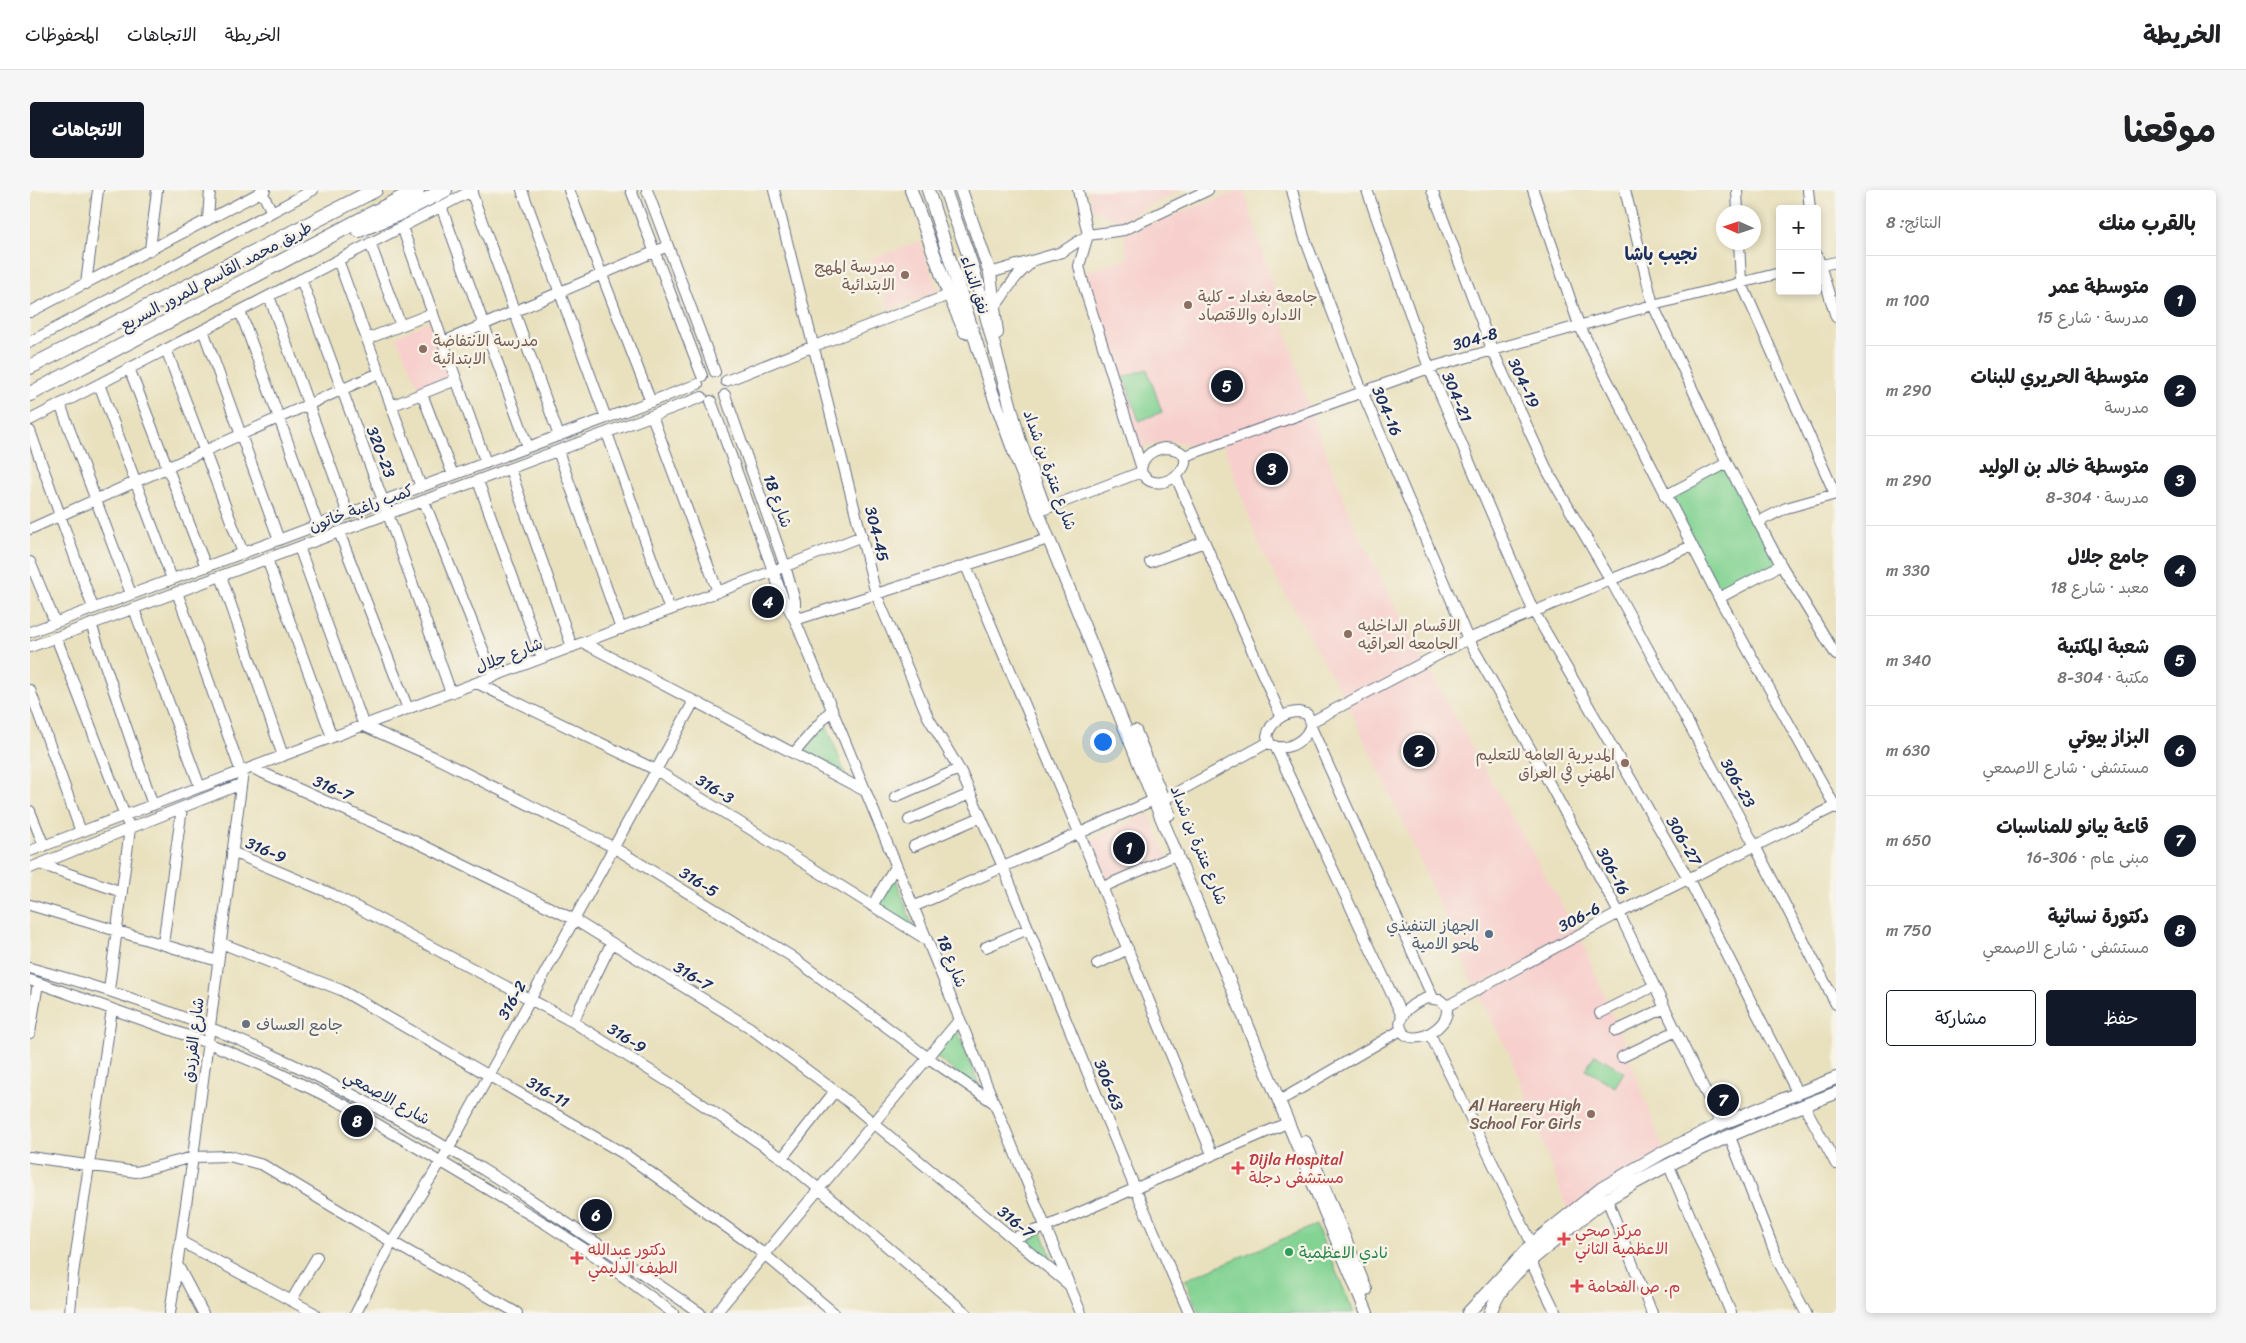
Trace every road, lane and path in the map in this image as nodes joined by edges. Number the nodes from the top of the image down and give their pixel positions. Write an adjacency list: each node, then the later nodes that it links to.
1 (98, 190): 53 (street)
2 (157, 190): 39 (street)
3 (210, 190): 33 (street)
4 (313, 190): 32 (street)
5 (355, 190): 36 (highway)
6 (418, 190): 42 (highway, طريق محمد القاسم للمرور السريع)
7 (445, 190): 42 (highway)
8 (472, 190): 31 (street); 60 (street)
9 (522, 190): 54 (street)
10 (569, 190): 49 (street)
11 (631, 190): 41 (street)
12 (647, 190): 38 (street)
13 (774, 190): 71 (street, 304-45)
14 (911, 190): 56 (main road)
15 (928, 190): 84 (main road, نفق النداء)
16 (945, 190): 83 (main road, نفق النداء)
17 (961, 190): 48 (main road)
18 (1078, 190): 35 (street)
19 (1208, 190): 35 (street)
20 (1292, 190): 86 (street, 304-16)
21 (1366, 190): 76 (street, 304-21)
22 (1432, 190): 73 (street, 304-19)
23 (1532, 190): 65 (street)
24 (1625, 190): 57 (street)
25 (1737, 190): 29 (street)
26 (1808, 190): 30 (street)
27 (263, 191): 32 (street); 33 (street)
28 (373, 191): 36 (highway, طريق محمد القاسم للمرور السريع)
29 (1738, 205)
30 (1810, 205)
31 (441, 206): 34 (street); 64 (street)
32 (272, 212): 69 (street)
33 (208, 220): 39 (street)
34 (402, 227): 37 (street); 62 (street)
35 (1088, 235): 44 (street); 111 (street)
36 (281, 237): 74 (highway, طريق محمد القاسم للمرور السريع)
37 (370, 243): 43 (street); 66 (street)
38 (668, 246): 41 (street); 77 (street)
39 (150, 250): 53 (street)
40 (1739, 250): 52 (street)
41 (655, 251): 49 (street); 80 (street)
42 (284, 260): 87 (highway, طريق محمد القاسم للمرور السريع)
43 (338, 260): 51 (street); 68 (street)
44 (1034, 261): 48 (street); 58 (street)
45 (1821, 262): 46 (street)
46 (1836, 262)
47 (1821, 271): 63 (street)
48 (990, 273): 58 (main road)
49 (601, 274): 54 (street); 91 (street)
50 (1776, 274): 52 (street, 304-8)
51 (301, 279): 55 (street); 85 (street, 320-23)
52 (1741, 282): 57 (street, 304-8); 117 (street)
53 (86, 284): 61 (street)
54 (560, 292): 60 (street); 97 (street)
55 (269, 296): 59 (street); 93 (street)
56 (949, 296): 71 (street); 84 (main road)
57 (1653, 305): 65 (street, 304-8); 108 (street)
58 (994, 308): 83 (main road)
59 (240, 311): 67 (street); 96 (street)
60 (514, 311): 64 (street); 102 (street)
61 (30, 312)
62 (433, 313): 66 (street); 70 (street)
63 (1836, 317)
64 (484, 324): 70 (street); 103 (street)
65 (1579, 325): 73 (street, 304-8); 118 (street)
66 (401, 326): 68 (street)
67 (203, 330): 72 (street); 101 (street)
68 (367, 339): 78 (street)
69 (30, 342)
70 (443, 342): 79 (street)
71 (814, 346): 81 (street); 130 (street, 304-45)
72 (166, 349): 75 (street); 104 (street)
73 (1492, 349): 76 (street, 304-8); 147 (street, 304-19)
74 (30, 367)
75 (129, 368): 82 (street); 109 (street)
76 (1429, 368): 86 (street, 304-8); 156 (street, 304-21)
77 (715, 372): 80 (street); 81 (street)
78 (379, 373): 85 (street); 94 (street)
79 (456, 380): 88 (street); 107 (street)
80 (700, 380): 90 (street); 91 (street, كمب راغبة خاتون)
81 (726, 381): 89 (street)
82 (99, 384): 92 (street); 115 (street)
83 (1004, 385): 122 (main road, شارع عنترة بن شداد)
84 (991, 389): 131 (main road, شارع عنترة بن شداد)
85 (342, 390): 93 (street); 121 (street, 320-23)
86 (1362, 391): 106 (street, 304-8); 163 (street, 304-16)
87 (30, 394)
88 (422, 394): 94 (street); 112 (street)
89 (725, 395): 90 (street); 142 (street, شارع 18)
90 (706, 399): 95 (street, كمب راغبة خاتون); 144 (street, شارع 18)
91 (651, 402): 97 (street, كمب راغبة خاتون)
92 (60, 404): 98 (street); 119 (street)
93 (308, 405): 96 (street); 123 (street)
94 (391, 406): 116 (street)
95 (652, 416): 100 (street, كمب راغبة خاتون); 149 (street)
96 (279, 418): 101 (street); 127 (street)
97 (606, 418): 102 (street, كمب راغبة خاتون)
98 (30, 420)
99 (30, 431): 125 (street)
100 (607, 433): 105 (street, كمب راغبة خاتون); 155 (street)
101 (241, 435): 104 (street); 132 (street)
102 (559, 436): 103 (street, كمب راغبة خاتون)
103 (528, 447): 107 (street, كمب راغبة خاتون)
104 (205, 451): 109 (street); 136 (street)
105 (558, 451): 110 (street, كمب راغبة خاتون); 160 (street)
106 (1185, 456): 111 (street); 113 (street)
107 (486, 463): 112 (street, كمب راغبة خاتون)
108 (1727, 463): 118 (street); 126 (street)
109 (168, 468): 115 (street); 141 (street)
110 (510, 469): 114 (street, كمب راغبة خاتون); 166 (street)
111 (1141, 469): 113 (street); 122 (street)
112 (453, 475): 116 (street, كمب راغبة خاتون)
113 (1176, 477): 133 (street)
114 (478, 480): 120 (street, كمب راغبة خاتون); 168 (street)
115 (136, 482): 119 (street); 146 (street)
116 (421, 487): 121 (street, كمب راغبة خاتون)
117 (1835, 494): 126 (street)
118 (1665, 496): 134 (street)
119 (96, 500): 125 (street); 150 (street)
120 (424, 500): 124 (street, كمب راغبة خاتون); 169 (street)
121 (384, 501): 123 (street, كمب راغبة خاتون); 124 (street, 320-23)
122 (1045, 509): 191 (main road, شارع عنترة بن شداد)
123 (348, 514): 127 (street, كمب راغبة خاتون)
124 (388, 514): 129 (street, كمب راغبة خاتون); 172 (street, 320-23)
125 (60, 516): 128 (street); 153 (street)
126 (1758, 522): 140 (street)
127 (318, 525): 132 (street, كمب راغبة خاتون)
128 (30, 530)
129 (338, 532): 135 (street, كمب راغبة خاتون); 174 (street)
130 (862, 536): 142 (street, شارع جلال); 151 (street, 304-45)
131 (1048, 539): 143 (street); 191 (main road, شارع عنترة بن شداد)
132 (278, 540): 136 (street, كمب راغبة خاتون)
133 (1204, 542): 139 (street); 176 (street)
134 (1692, 546): 147 (street); 152 (street)
135 (299, 547): 137 (street, كمب راغبة خاتون); 178 (street)
136 (243, 553): 141 (street, كمب راغبة خاتون)
137 (267, 559): 145 (street, كمب راغبة خاتون); 179 (street)
138 (30, 562): 158 (street)
139 (1150, 562)
140 (1781, 565): 152 (street); 167 (street)
141 (206, 566): 146 (street, كمب راغبة خاتون)
142 (786, 566): 144 (street, شارع جلال); 157 (street, شارع 18)
143 (966, 566): 151 (street); 201 (street)
144 (773, 571): 149 (street, شارع جلال); 157 (street, شارع 18)
145 (221, 576): 148 (street, كمب راغبة خاتون); 182 (street)
146 (172, 579): 150 (street, كمب راغبة خاتون)
147 (1610, 579): 156 (street); 204 (street, 306-23)
148 (177, 592): 154 (street, كمب راغبة خاتون); 184 (street)
149 (718, 592): 155 (street, شارع جلال)
150 (131, 594): 153 (street, كمب راغبة خاتون)
151 (876, 594): 157 (street); 183 (street, 304-45)
152 (1719, 598): 193 (street)
153 (93, 608): 158 (street, كمب راغبة خاتون)
154 (134, 608): 159 (street, كمب راغبة خاتون); 187 (street)
155 (670, 610): 160 (street, شارع جلال)
156 (1533, 610): 163 (street); 212 (street, 306-27)
157 (795, 620): 175 (street, شارع 18)
158 (55, 622): 161 (street, كمب راغبة خاتون)
159 (91, 624): 162 (street, كمب راغبة خاتون); 192 (street)
160 (621, 629): 164 (street, شارع جلال)
161 (30, 632)
162 (56, 637): 165 (street, كمب راغبة خاتون); 196 (street)
163 (1468, 639): 177 (street); 218 (street, 306-16)
164 (584, 643): 166 (street, شارع جلال); 173 (street)
165 (30, 647)
166 (572, 647): 168 (street, شارع جلال)
167 (1836, 655)
168 (542, 658): 169 (street, شارع جلال)
169 (494, 677): 170 (street, شارع جلال)
170 (477, 683): 172 (street, شارع جلال); 185 (street, 316-3)
171 (30, 690): 200 (street)
172 (451, 693): 174 (street, شارع جلال)
173 (694, 701): 181 (street); 185 (street, 316-2)
174 (408, 709): 178 (street, شارع جلال)
175 (832, 709): 181 (street); 188 (street, شارع 18)
176 (1281, 716): 177 (street); 180 (street)
177 (1311, 724): 180 (street); 235 (street)
178 (364, 726): 179 (street, شارع جلال); 205 (street, 316-5)
179 (332, 738): 182 (street, شارع جلال)
180 (1272, 744): 191 (street); 241 (street)
181 (794, 753): 188 (street)
182 (283, 756): 184 (street, شارع جلال)
183 (959, 769): 189 (street, 304-45); 190 (street)
184 (245, 770): 186 (street, شارع الفرزدق); 187 (street, شارع جلال); 219 (street, 316-7)
185 (656, 770): 205 (street, 316-2); 216 (street, 316-3)
186 (241, 784): 194 (street); 207 (street, شارع الفرزدق)
187 (200, 787): 192 (street, شارع جلال)
188 (865, 791): 209 (street, شارع 18)
189 (970, 794): 197 (street, 304-45); 198 (street)
190 (894, 797)
191 (1158, 800): 201 (street); 208 (main road, شارع عنترة بن شداد); 258 (main road, شارع عنترة بن شداد)
192 (153, 805): 196 (street, شارع جلال)
193 (1836, 807): 204 (street, 306-6)
194 (182, 808): 199 (street); 224 (street)
195 (30, 811): 202 (street)
196 (125, 816): 199 (street); 200 (street, شارع جلال)
197 (981, 817): 203 (street); 211 (street, 304-45)
198 (909, 820)
199 (130, 829): 210 (street); 214 (street)
200 (81, 832): 202 (street, شارع جلال)
201 (1080, 833): 211 (street); 213 (street)
202 (44, 846): 206 (street, شارع جلال)
203 (914, 846)
204 (1755, 846): 212 (street, 306-6); 236 (street, 306-23)
205 (613, 847): 219 (street, 316-2); 251 (street, 316-5)
206 (30, 851)
207 (232, 852): 223 (street, شارع الفرزدق); 234 (street, 316-9)
208 (1178, 854): 213 (street); 262 (main road, شارع عنترة بن شداد)
209 (896, 865): 216 (street); 217 (street, شارع 18)
210 (35, 866): 214 (street)
211 (1003, 867): 217 (street); 220 (street, 306-63)
212 (1688, 878): 218 (street, 306-6); 256 (street, 306-27)
213 (1103, 887): 227 (street)
214 (122, 892): 221 (street)
215 (30, 905): 221 (street)
216 (872, 906): 222 (street, 316-3)
217 (913, 907): 222 (street, شارع 18)
218 (1619, 913): 232 (street, 306-16); 237 (street, 306-6)
219 (574, 919): 225 (street, 316-7); 234 (street, 316-2)
220 (1028, 929): 226 (street); 275 (street, 306-63)
221 (117, 930): 224 (street); 233 (street)
222 (927, 940): 242 (street, شارع 18)
223 (221, 943): 228 (street, شارع الفرزدق); 253 (street, 316-11)
224 (163, 944): 228 (street)
225 (611, 944): 243 (street); 255 (street, 316-7)
226 (986, 947)
227 (1128, 949): 229 (street); 266 (street)
228 (218, 961): 244 (street, شارع الفرزدق)
229 (1097, 964)
230 (30, 968): 233 (street, شارع الاصمعي)
231 (34, 982): 239 (street, شارع الاصمعي); 248 (street)
232 (1654, 986): 238 (street, 306-16); 240 (street)
233 (109, 990): 244 (street, شارع الاصمعي)
234 (530, 998): 243 (street, 316-9); 253 (street, 316-2)
235 (1433, 998): 237 (street); 241 (street)
236 (1836, 1004)
237 (1447, 1006): 249 (street)
238 (1665, 1008): 246 (street); 247 (street, 306-16)
239 (112, 1009): 250 (street, شارع الاصمعي); 272 (street)
240 (1600, 1014)
241 (1402, 1016): 245 (street)
242 (960, 1019): 251 (street); 259 (street, شارع 18)
243 (573, 1022): 269 (street, 316-9)
244 (210, 1028): 250 (street, شارع الفرزدق); 265 (street, شارع الاصمعي)
245 (1401, 1030): 249 (street); 258 (street)
246 (1616, 1031)
247 (1676, 1031): 252 (street); 263 (street, 306-16)
248 (30, 1033)
249 (1430, 1034): 281 (street)
250 (208, 1043): 268 (street, شارع الفرزدق); 270 (street, شارع الاصمعي)
251 (927, 1057): 259 (street, 316-5); 261 (street)
252 (1622, 1057)
253 (488, 1074): 265 (street, 316-2); 282 (street, 316-11)
254 (1836, 1078): 256 (main road)
255 (835, 1091): 261 (street, 316-7); 269 (street)
256 (1797, 1092): 263 (main road)
257 (1836, 1093): 260 (main road)
258 (1286, 1097): 302 (main road, شارع عنترة بن شداد)
259 (994, 1103): 277 (street, شارع 18)
260 (1804, 1105): 264 (main road); 271 (street)
261 (872, 1123): 274 (street); 278 (street, 316-7)
262 (1288, 1123): 266 (street); 301 (main road, شارع عنترة بن شداد)
263 (1721, 1124): 281 (main road)
264 (1730, 1137): 273 (main road); 308 (street)
265 (449, 1148): 270 (street, 316-2); 295 (street, شارع الاصمعي)
266 (1212, 1154): 275 (street)
267 (30, 1157): 272 (street)
268 (193, 1157): 272 (street); 279 (street, شارع الفرزدق); 280 (street)
269 (782, 1158): 274 (street, 316-9)
270 (441, 1161): 280 (street, 316-2); 294 (street, شارع الاصمعي)
271 (1836, 1164)
272 (88, 1166): 288 (street)
273 (1669, 1166): 276 (main road); 307 (street)
274 (819, 1188): 282 (street); 298 (street, 316-9)
275 (1135, 1188): 277 (street); 300 (street, 306-63)
276 (1608, 1199): 284 (main road); 306 (street)
277 (1046, 1227): 278 (street); 286 (street, شارع 18)
278 (1013, 1238): 286 (street, 316-7)
279 (180, 1241): 285 (street, شارع الفرزدق); 287 (street)
280 (392, 1242): 292 (street, 316-2); 293 (street)
281 (1532, 1244): 303 (main road)
282 (764, 1254): 296 (street); 297 (street, 316-11)
283 (317, 1257): 287 (street)
284 (1530, 1260): 304 (main road); 305 (street)
285 (177, 1264): 289 (street, شارع الفرزدق); 290 (street)
286 (1070, 1285): 299 (street, شارع 18)
287 (291, 1301): 291 (street)
288 (70, 1313)
289 (170, 1313)
290 (203, 1313)
291 (314, 1313)
292 (356, 1313)
293 (517, 1313)
294 (674, 1313)
295 (700, 1313)
296 (716, 1313)
297 (834, 1313)
298 (966, 1313)
299 (1081, 1313)
300 (1190, 1313)
301 (1367, 1313)
302 (1376, 1313)
303 (1468, 1313)
304 (1490, 1313)
305 (1556, 1313)
306 (1652, 1313)
307 (1731, 1313)
308 (1806, 1313)

